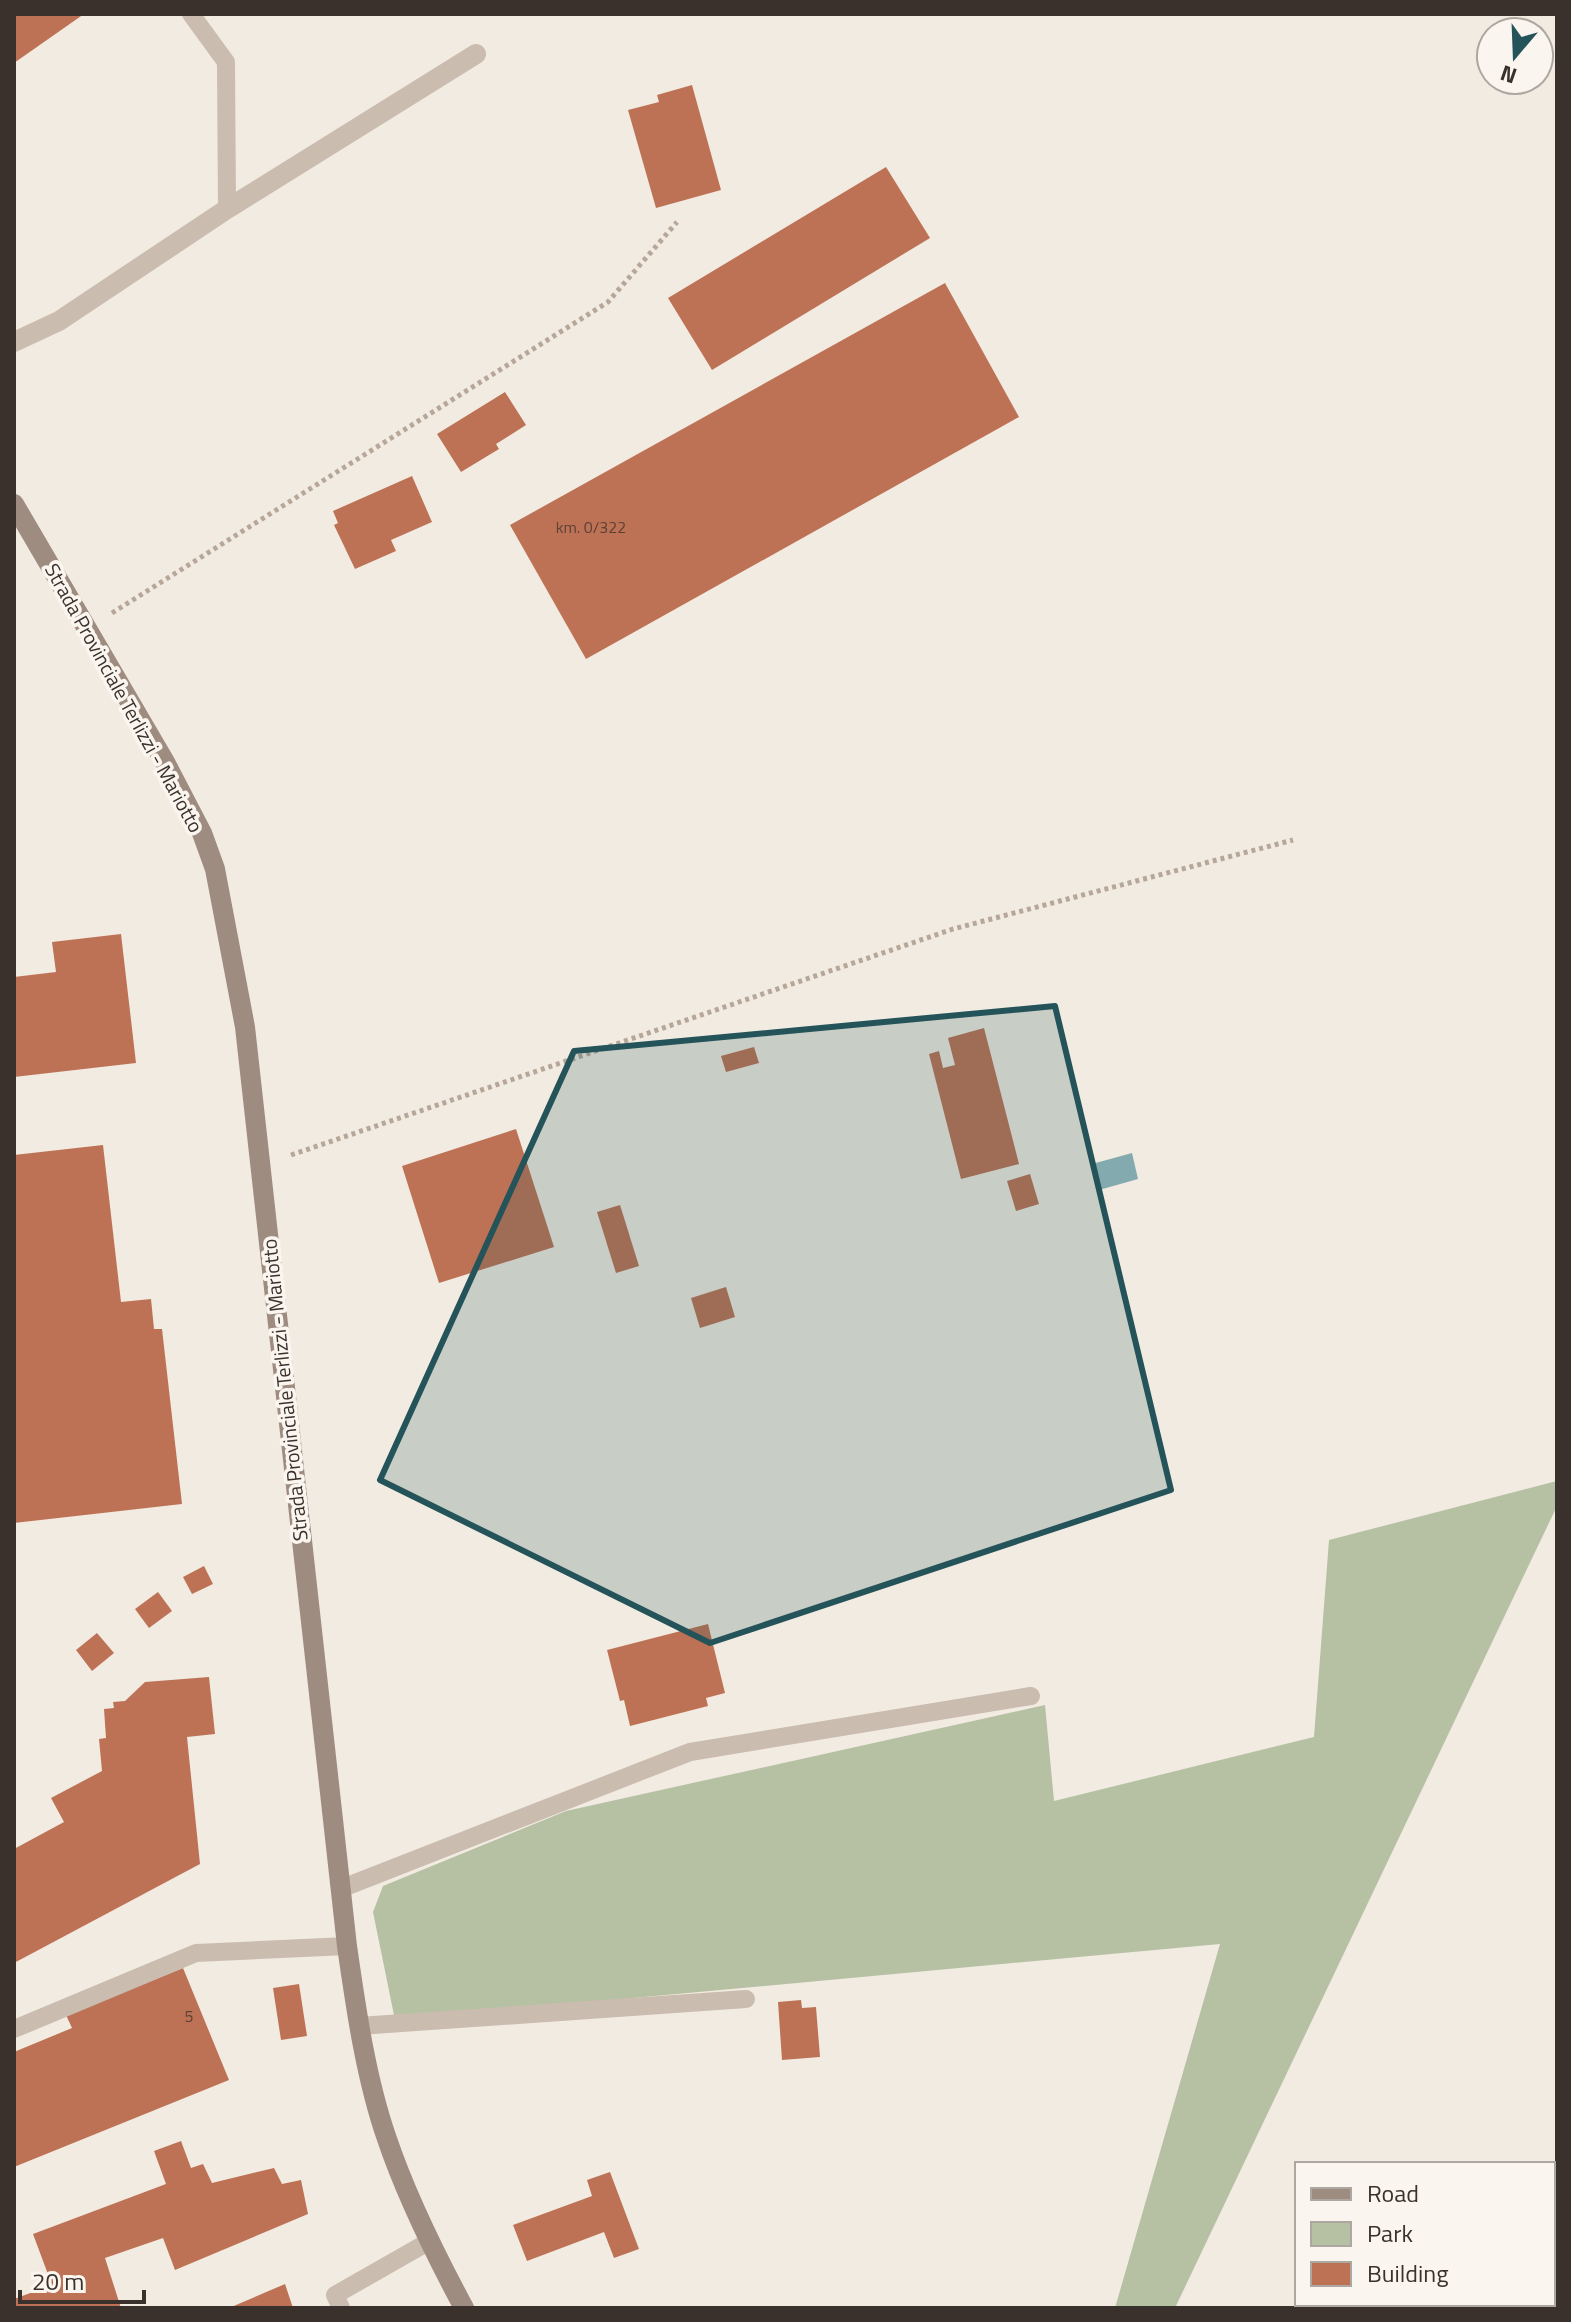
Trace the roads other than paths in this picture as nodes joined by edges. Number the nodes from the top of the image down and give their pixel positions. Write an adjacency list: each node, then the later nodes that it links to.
1 (191, 14): 3 (lane)
2 (476, 54): 3 (street)
3 (227, 209): 4 (street)
4 (14, 342)
5 (14, 504): 7 (main road, Strada Provinciale Terlizzi - Mariotto)
6 (1031, 1696): 7 (lane)
7 (340, 1889): 8 (main road, Strada Provinciale Terlizzi - Mariotto)
8 (347, 1946): 10 (main road, Strada Provinciale Terlizzi - Mariotto); 11 (lane)
9 (746, 1999): 10 (lane)
10 (359, 2026): 12 (main road, Strada Provinciale Terlizzi - Mariotto)
11 (14, 2029)
12 (428, 2242): 13 (lane); 14 (main road, Strada Provinciale Terlizzi - Mariotto)
13 (341, 2308)
14 (464, 2308)

